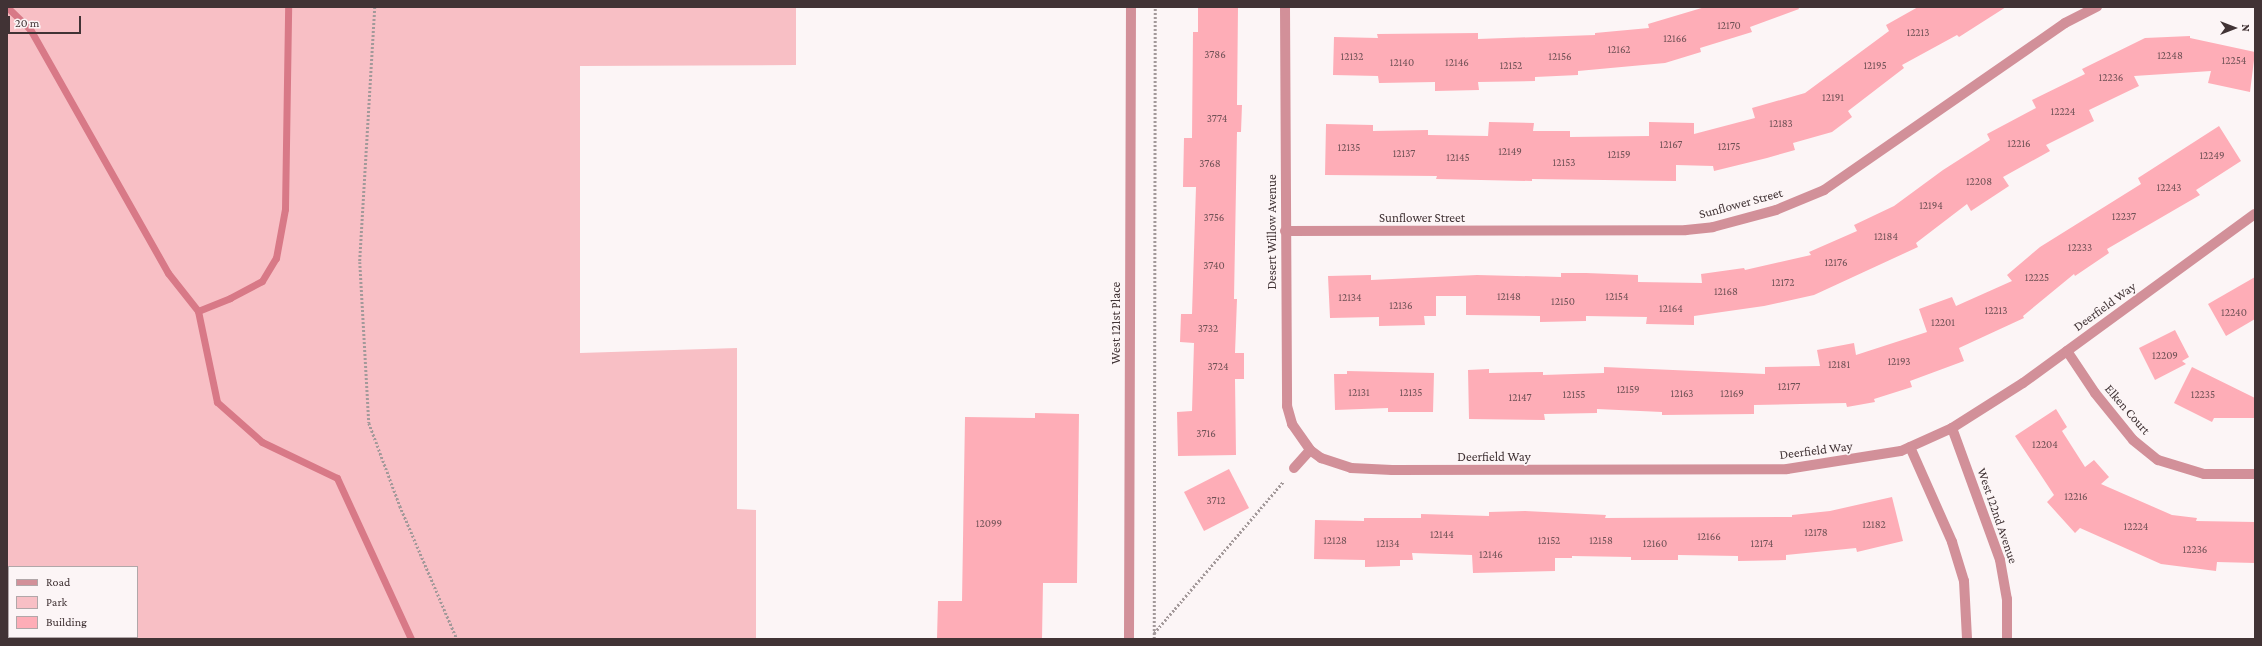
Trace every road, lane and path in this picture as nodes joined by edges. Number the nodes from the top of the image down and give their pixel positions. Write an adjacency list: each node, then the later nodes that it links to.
1 (375, 7): 15 (path)
2 (1131, 7): 16 (street, West 121st Place)
3 (1155, 7): 14 (path)
4 (1285, 7): 7 (street, Desert Willow Avenue)
5 (2097, 7): 7 (street, Sunflower Street)
6 (2255, 214): 8 (street, Deerfield Way)
7 (1285, 232): 11 (street, Desert Willow Avenue)
8 (2067, 351): 9 (street, Deerfield Way); 13 (street, Elken Court)
9 (1952, 428): 10 (street, Deerfield Way); 19 (street, West 122nd Avenue)
10 (1910, 447): 11 (street, Deerfield Way); 18 (street)
11 (1310, 450): 12 (street)
12 (1294, 468): 14 (path)
13 (2255, 474)
14 (1154, 633): 17 (path)
15 (457, 639)
16 (1129, 639)
17 (1154, 639)
18 (1968, 639)
19 (2007, 639)

